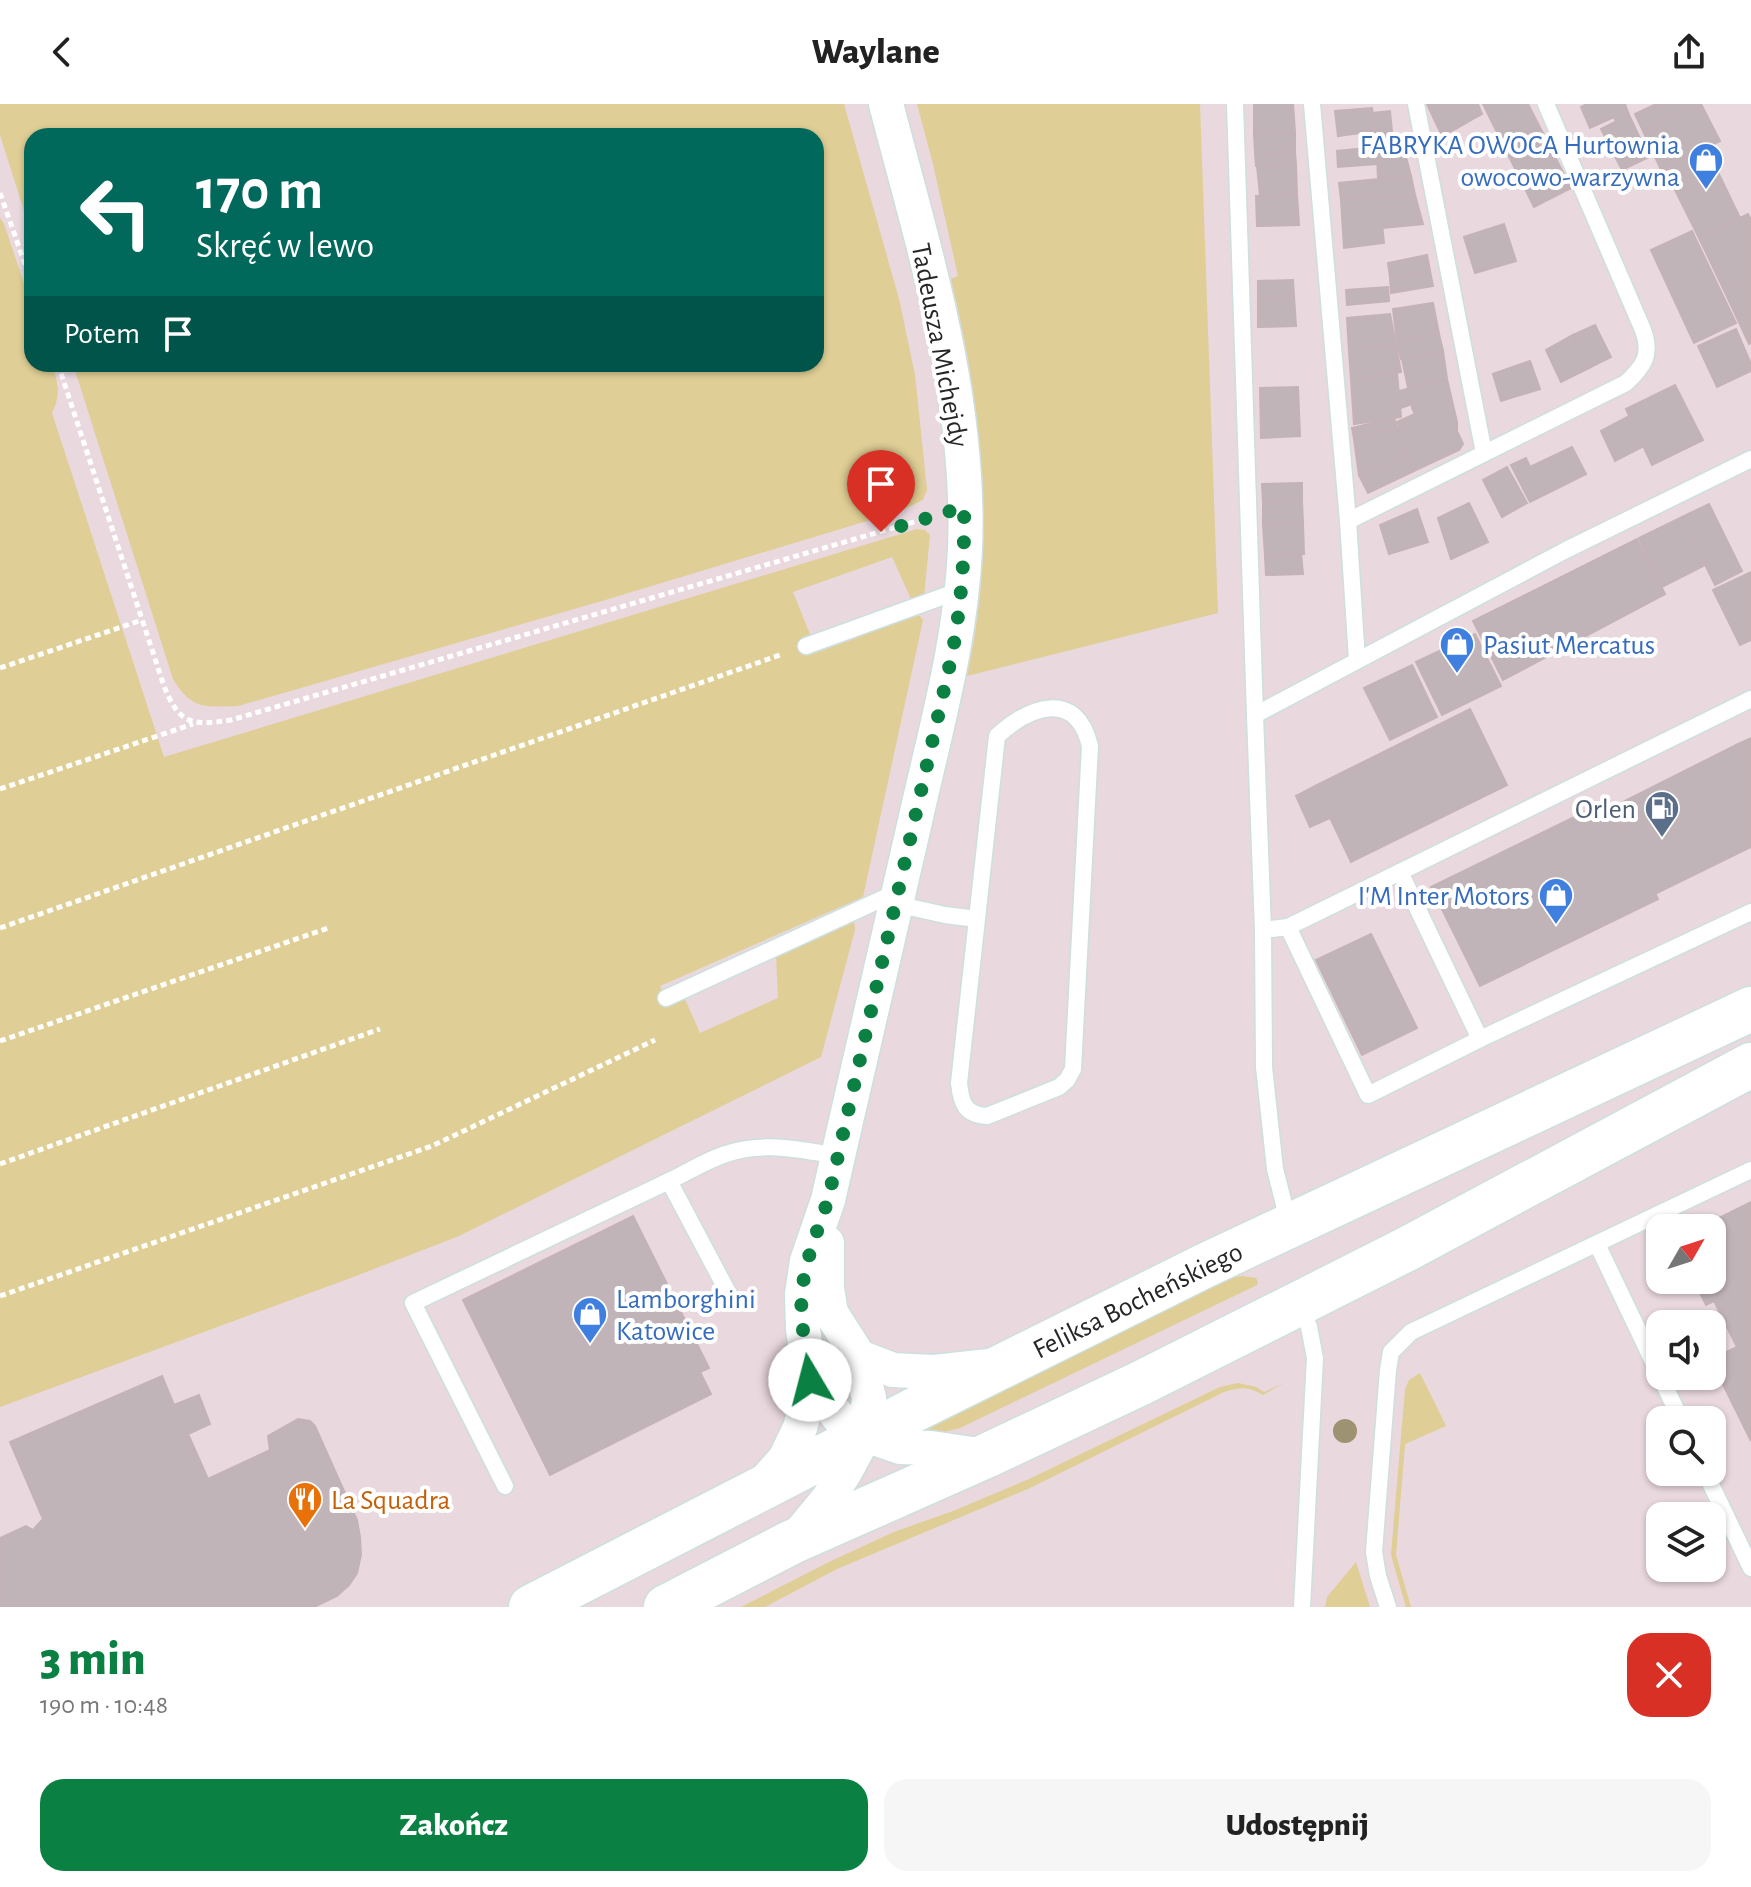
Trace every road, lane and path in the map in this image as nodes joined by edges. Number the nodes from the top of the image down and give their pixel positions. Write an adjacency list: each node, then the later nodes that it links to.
1 (886, 104): 12 (street, Tadeusza Michejdy)
2 (1235, 104): 20 (lane)
3 (1312, 104): 13 (lane)
4 (1416, 104): 10 (lane)
5 (1546, 104): 10 (lane)
6 (0, 193): 7 (path)
7 (2, 205): 8 (path)
8 (24, 259)
9 (61, 372): 15 (path)
10 (1484, 453): 13 (lane)
11 (1751, 459): 17 (lane)
12 (964, 507): 14 (street, Tadeusza Michejdy); 21 (path)
13 (1348, 521): 17 (lane)
14 (961, 590): 16 (lane); 24 (street, Tadeusza Michejdy)
15 (142, 620): 18 (path); 21 (path)
16 (806, 646): 29 (path)
17 (1357, 660): 20 (lane)
18 (0, 668)
19 (1751, 699): 23 (lane)
20 (1255, 715): 30 (lane)
21 (198, 722): 22 (path)
22 (0, 789)
23 (1400, 872): 28 (lane); 34 (lane)
24 (897, 898): 26 (lane); 31 (lane); 38 (street, Tadeusza Michejdy)
25 (1751, 912): 34 (lane)
26 (977, 919): 26 (lane)
27 (331, 927): 36 (path)
28 (1288, 927): 30 (lane); 34 (lane)
29 (0, 928)
30 (1263, 930): 43 (lane)
31 (666, 998)
32 (1751, 1009): 43 (main road, Feliksa Bocheńskiego)
33 (380, 1029): 39 (path)
34 (1480, 1039)
35 (655, 1040): 45 (path)
36 (0, 1041)
37 (1751, 1065): 47 (main road)
38 (838, 1156): 41 (lane); 42 (street, Tadeusza Michejdy)
39 (0, 1164)
40 (1751, 1170): 44 (lane)
41 (669, 1181): 46 (lane); 54 (lane)
42 (828, 1200): 48 (street, Tadeusza Michejdy); 50 (street, Tadeusza Michejdy)
43 (1289, 1226): 49 (main road, Feliksa Bocheńskiego)
44 (1597, 1244): 51 (lane); 62 (lane)
45 (0, 1296)
46 (731, 1298)
47 (1300, 1303): 53 (main road); 61 (lane)
48 (859, 1357): 49 (street); 52 (street, Tadeusza Michejdy)
49 (1005, 1364): 52 (main road, Feliksa Bocheńskiego)
50 (810, 1380): 52 (street, Tadeusza Michejdy); 56 (street, Tadeusza Michejdy)
51 (1674, 1406)
52 (865, 1435): 53 (street, Tadeusza Michejdy); 56 (main road, Feliksa Bocheńskiego); 57 (street, Tadeusza Michejdy)
53 (986, 1456): 57 (main road)
54 (505, 1486)
55 (1712, 1486): 58 (lane)
56 (759, 1489): 59 (main road, Feliksa Bocheńskiego)
57 (792, 1542): 60 (main road)
58 (1751, 1568)
59 (531, 1607)
60 (666, 1607)
61 (1302, 1607)
62 (1388, 1607)

